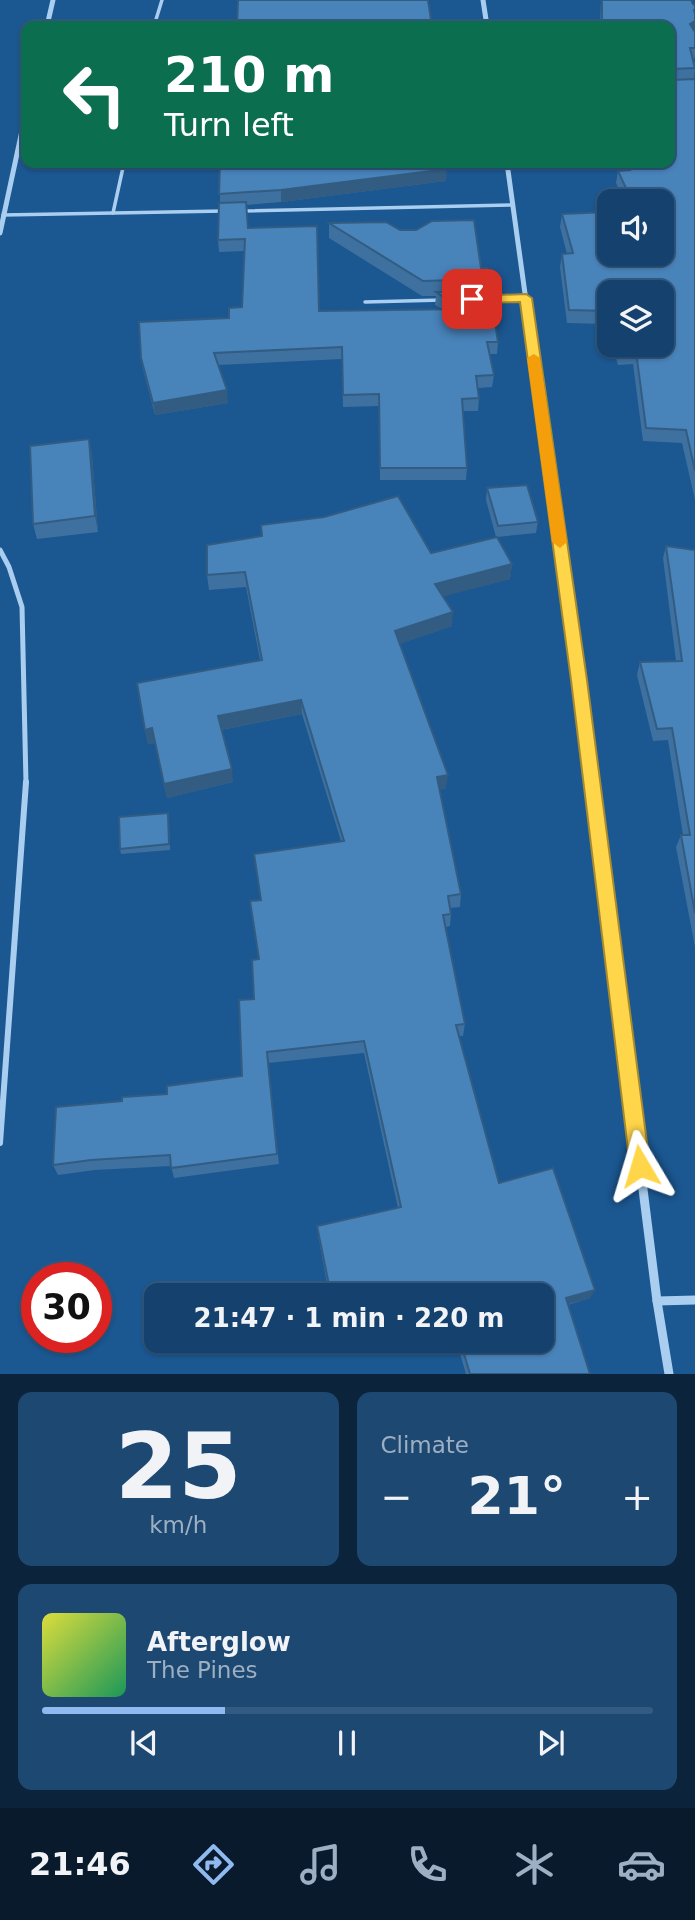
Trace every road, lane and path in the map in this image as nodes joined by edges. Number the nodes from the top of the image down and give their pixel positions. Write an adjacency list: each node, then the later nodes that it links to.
1 (53, 0): 4 (street)
2 (162, 0): 5 (lane)
3 (483, 0): 6 (street)
4 (48, 21)
5 (156, 21)
6 (486, 21)
7 (21, 134): 12 (street)
8 (123, 168): 11 (lane)
9 (508, 168): 10 (street)
10 (513, 205): 11 (lane); 14 (street)
11 (113, 213): 12 (lane)
12 (3, 215): 13 (street)
13 (0, 233)
14 (526, 298): 15 (lane); 21 (street)
15 (485, 299)
16 (445, 300): 17 (lane)
17 (365, 302)
18 (0, 550): 19 (lane)
19 (0, 1143)
20 (695, 1300): 21 (street)
21 (657, 1301): 22 (street)
22 (669, 1374)

